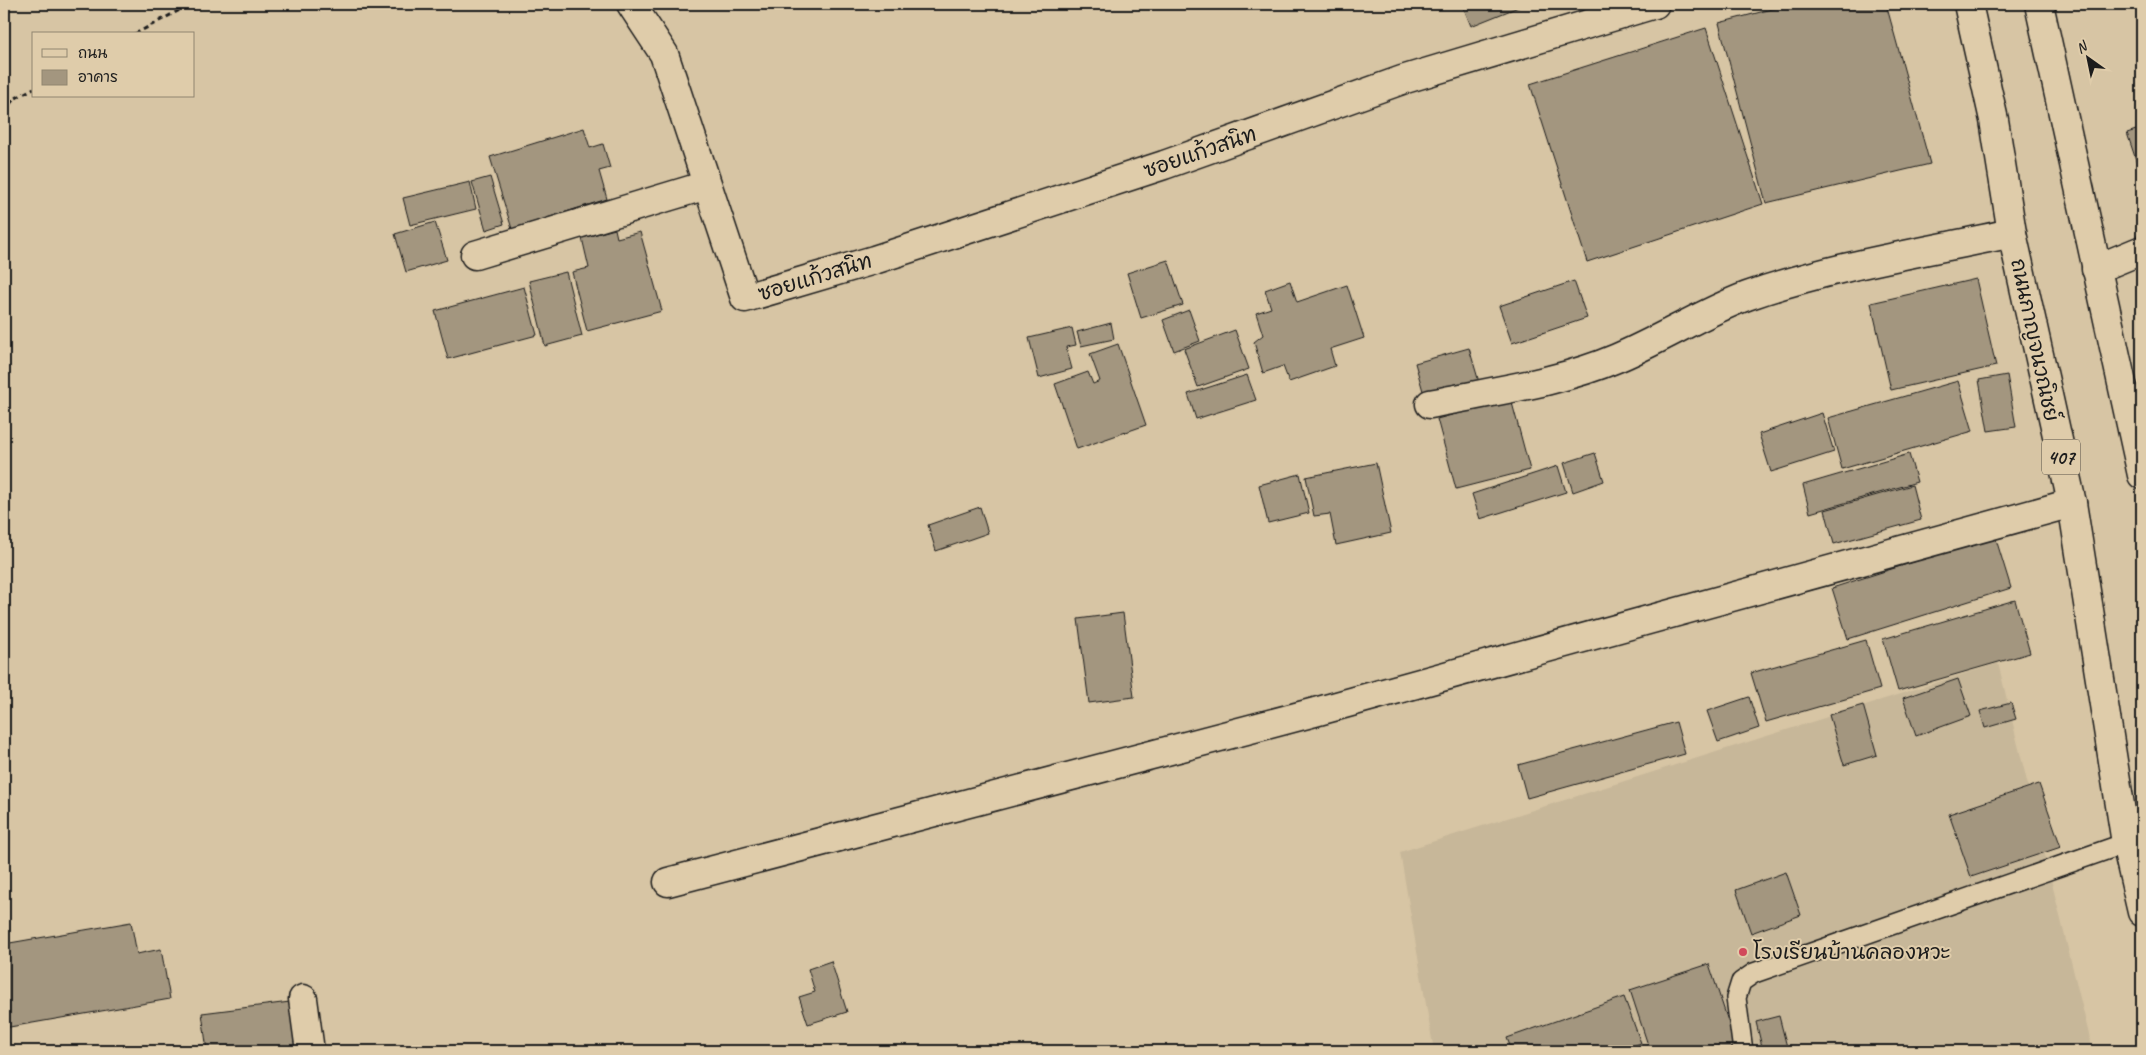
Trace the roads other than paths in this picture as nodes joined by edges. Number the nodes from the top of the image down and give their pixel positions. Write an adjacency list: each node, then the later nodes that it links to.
1 (631, 4): 5 (street)
2 (1655, 4): 5 (street, ซอยแก้วสนิท)
3 (1968, 4): 6 (street, ถนนกาญจนวณิชย์ / 407)
4 (2039, 4): 9 (street)
5 (707, 185): 8 (street)
6 (2012, 233): 10 (street); 13 (street, ถนนกาญจนวณิชย์ / 407)
7 (2142, 250): 9 (street)
8 (475, 255)
9 (2096, 269): 11 (street)
10 (1430, 404)
11 (2140, 447): 12 (street)
12 (2142, 475)
13 (2072, 503): 14 (street, ถนนกาญจนวณิชย์ / 407); 15 (street)
14 (2126, 843): 16 (street, ถนนกาญจนวณิชย์ / 407); 19 (lane)
15 (668, 882)
16 (2142, 912)
17 (303, 1000): 18 (street)
18 (310, 1051)
19 (1743, 1051)

